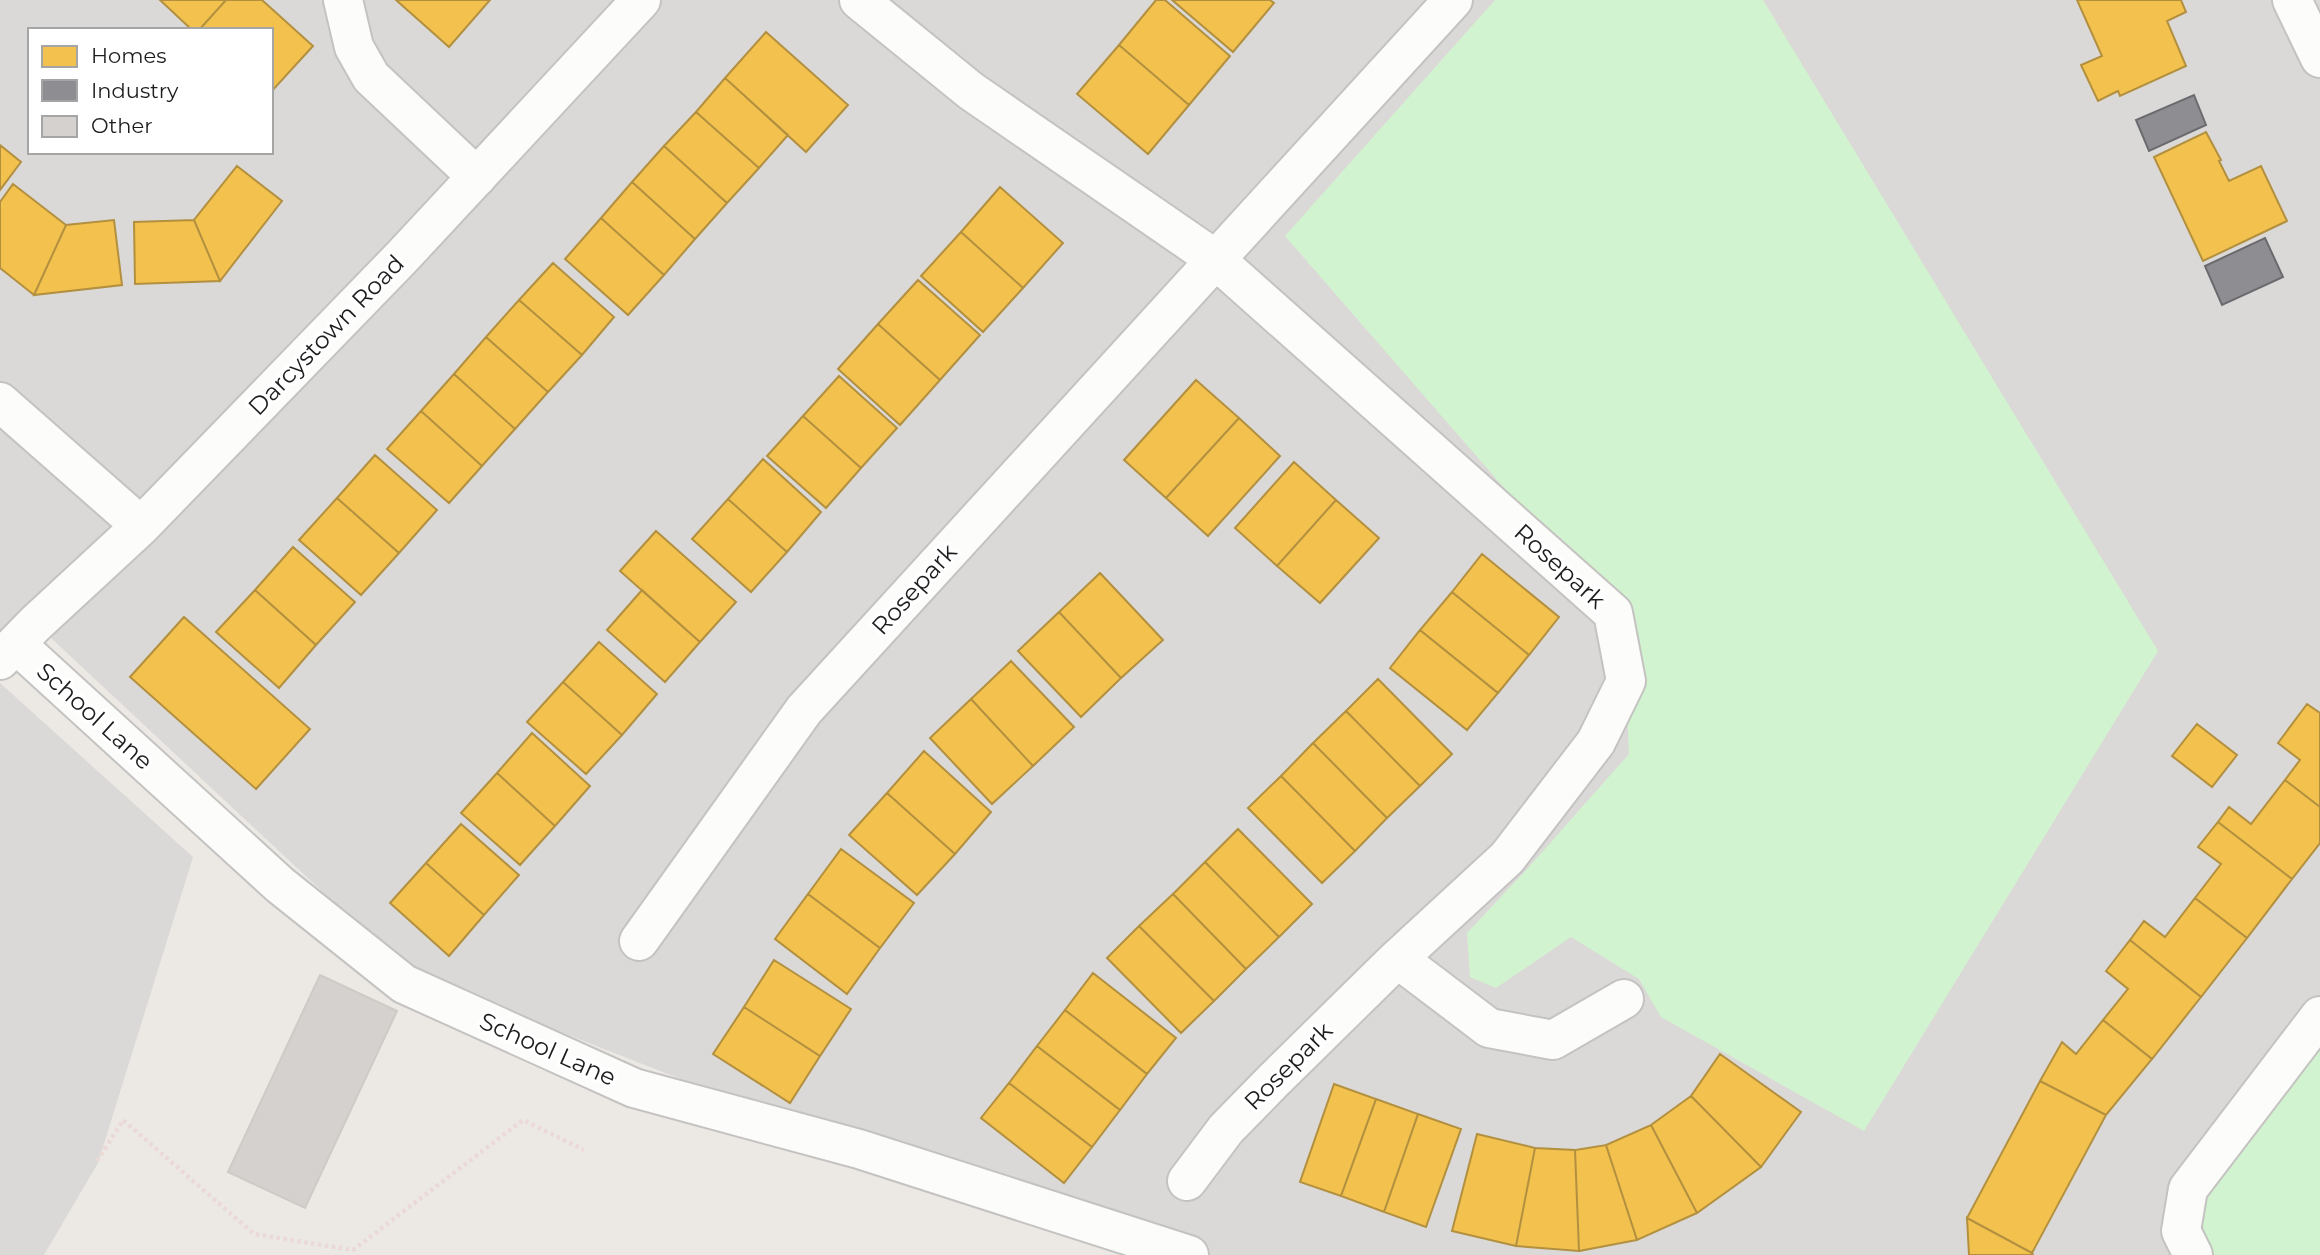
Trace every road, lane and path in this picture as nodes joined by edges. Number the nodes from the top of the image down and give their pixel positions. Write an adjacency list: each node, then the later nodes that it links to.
1 (343, 0): 7 (street)
2 (641, 0): 7 (street, Darcystown Road)
3 (859, 0): 8 (street, Rosepark)
4 (1453, 0): 8 (street, Rosepark)
5 (2292, 0): 6 (street)
6 (2320, 58)
7 (477, 177): 10 (street, Darcystown Road)
8 (1215, 259): 12 (street, Rosepark); 13 (street, Rosepark)
9 (0, 402): 10 (street)
10 (141, 526): 11 (street, Darcystown Road)
11 (8, 652): 19 (street, School Lane)
12 (639, 941)
13 (1398, 959): 14 (street); 18 (street, Rosepark)
14 (1624, 999)
15 (2320, 1016): 20 (street)
16 (583, 1150): 17 (path)
17 (97, 1161)
18 (1187, 1181)
19 (1189, 1255)
20 (2193, 1255)

